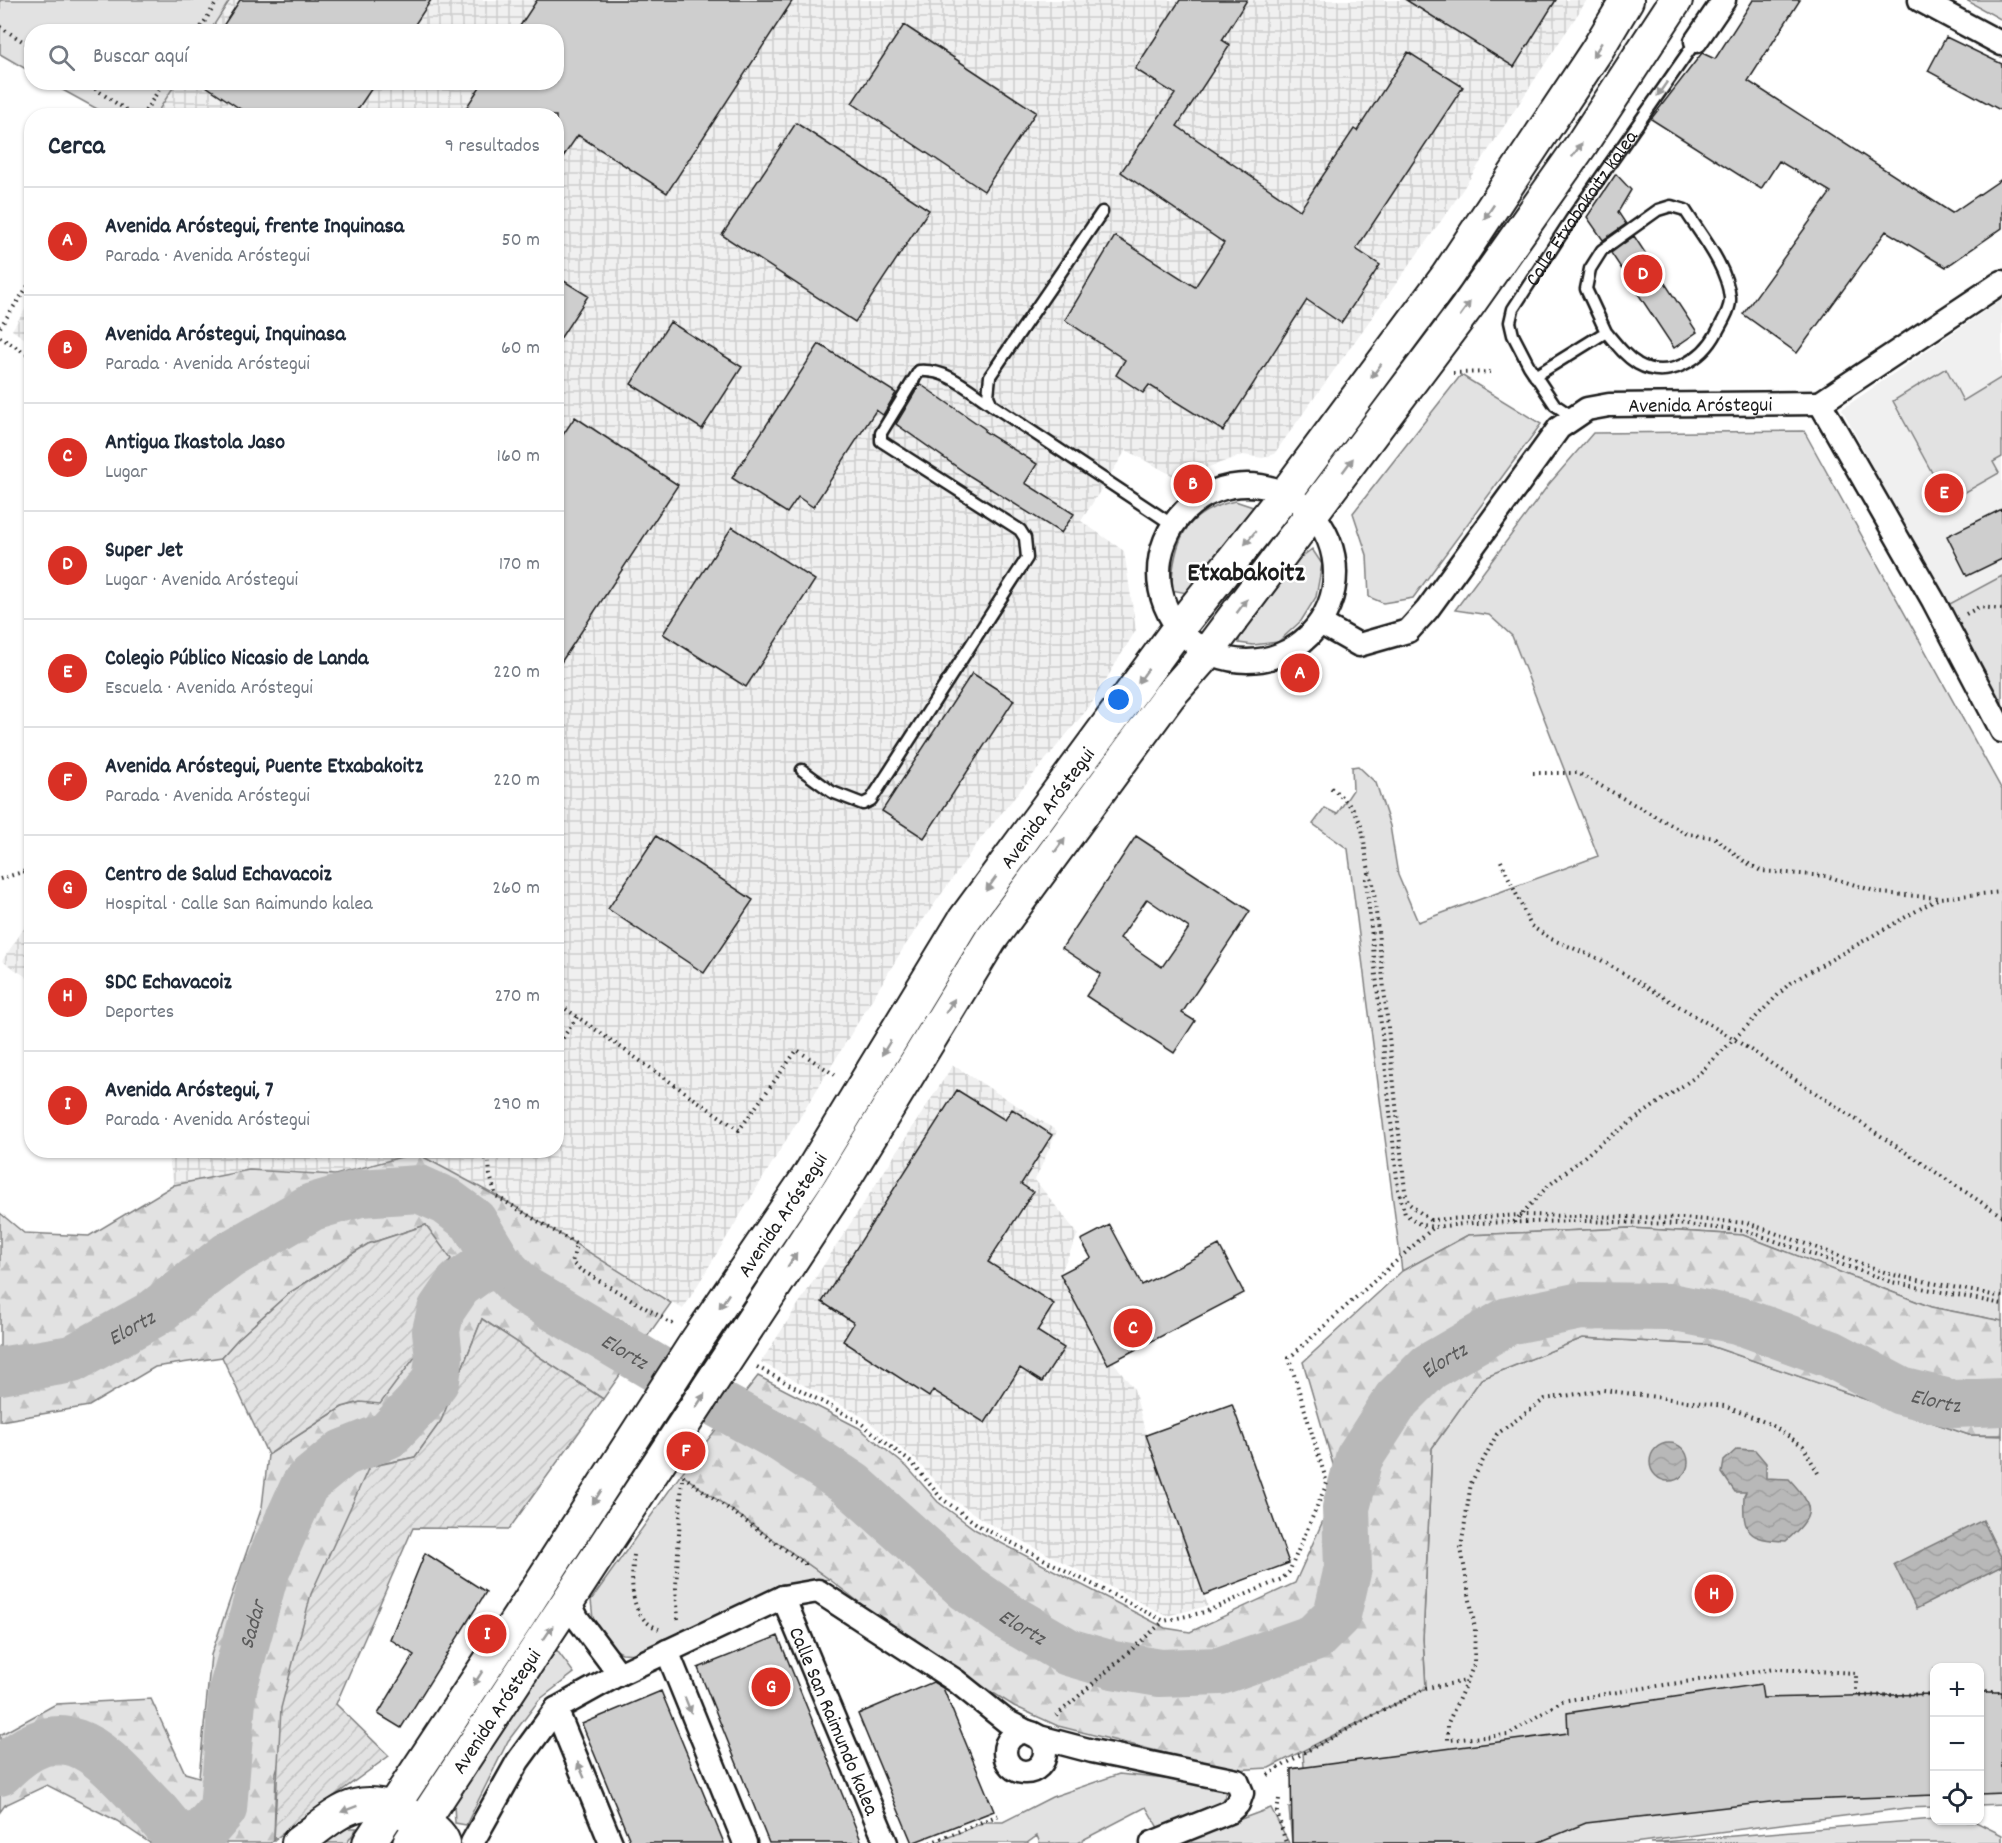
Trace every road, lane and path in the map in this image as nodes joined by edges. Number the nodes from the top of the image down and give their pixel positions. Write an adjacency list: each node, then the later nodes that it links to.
1 (218, 0): 6 (path)
2 (1627, 0): 28 (main road, Avenida Aróstegui, one-way to 28)
3 (1676, 0): 29 (main road, Avenida Aróstegui, one-way to 3)
4 (1724, 0): 8 (street, Calle Etxabakoitz kalea)
5 (1920, 0): 10 (street)
6 (203, 24)
7 (0, 27): 9 (path)
8 (1696, 41): 24 (lane, Calle Etxabakoitz kalea, one-way to 24)
9 (24, 42)
10 (2002, 44)
11 (97, 90): 13 (path)
12 (159, 90): 14 (path)
13 (123, 108)
14 (147, 108)
15 (1102, 212): 26 (lane)
16 (2002, 282): 25 (street)
17 (24, 292): 18 (path)
18 (0, 327)
19 (1606, 332): 19 (lane); 24 (lane)
20 (0, 337): 21 (path)
21 (24, 352)
22 (1492, 372): 23 (path)
23 (1443, 374)
24 (1535, 376): 27 (lane, Calle Etxabakoitz kalea)
25 (1820, 403): 27 (street, Avenida Aróstegui); 36 (street)
26 (992, 405): 30 (lane); 37 (lane)
27 (1573, 417): 33 (street, Avenida Aróstegui)
28 (1286, 493): 29 (street); 30 (street); 34 (main road, Avenida Aróstegui, one-way to 34)
29 (1312, 512): 33 (street); 35 (main road, Avenida Aróstegui, one-way to 29)
30 (1173, 525): 34 (street)
31 (2002, 609): 32 (path)
32 (1963, 616)
33 (1322, 624): 35 (street)
34 (1178, 629): 35 (street); 85 (main road, Avenida Aróstegui, one-way to 85)
35 (1207, 652): 67 (main road, Avenida Aróstegui, one-way to 35)
36 (2002, 731)
37 (802, 770)
38 (1533, 772): 45 (path)
39 (1331, 788): 42 (path)
40 (1501, 861): 49 (path)
41 (24, 872): 43 (path)
42 (1369, 873): 56 (path); 58 (path)
43 (0, 879)
44 (2002, 892): 45 (path)
45 (1939, 898): 49 (path)
46 (564, 1008): 47 (path)
47 (577, 1017): 48 (path); 50 (path)
48 (564, 1036)
49 (1734, 1039): 54 (path); 55 (path)
50 (838, 1077)
51 (483, 1158): 53 (path)
52 (489, 1158): 53 (path)
53 (489, 1161): 61 (path)
54 (1521, 1215): 56 (path); 57 (path); 59 (path)
55 (2002, 1216)
56 (1430, 1220): 58 (path)
57 (1514, 1222): 58 (path); 60 (path)
58 (1434, 1227): 69 (path)
59 (2002, 1297)
60 (2002, 1304)
61 (667, 1321)
62 (757, 1367): 69 (path)
63 (1818, 1473): 72 (path)
64 (635, 1548): 70 (path)
65 (805, 1570): 68 (path)
66 (783, 1597): 70 (street); 76 (street); 93 (street, Calle San Raimundo kalea)
67 (569, 1602): 71 (street); 87 (main road, Avenida Aróstegui, one-way to 67)
68 (678, 1620)
69 (1164, 1621): 78 (path)
70 (665, 1640): 71 (street); 92 (street, one-way to 92)
71 (619, 1674): 77 (street)
72 (1468, 1681): 75 (path); 83 (path)
73 (1984, 1692): 74 (path)
74 (2002, 1692)
75 (1930, 1694)
76 (987, 1706): 79 (street); 81 (street)
77 (556, 1710): 90 (street); 91 (street, one-way to 77)
78 (1053, 1719)
79 (1035, 1736): 80 (street); 81 (street); 82 (street)
80 (1092, 1751): 82 (street); 95 (street)
81 (1005, 1758): 82 (street)
82 (1041, 1763)
83 (1268, 1775)
84 (1279, 1799): 96 (path)
85 (393, 1807): 87 (main road, Avenida Aróstegui); 88 (main road, Avenida Aróstegui, one-way to 88); 89 (main road, Avenida Aróstegui)
86 (999, 1815): 94 (path)
87 (425, 1836)
88 (298, 1843)
89 (369, 1843)
90 (472, 1843)
91 (611, 1843)
92 (745, 1843)
93 (886, 1843)
94 (930, 1843)
95 (1152, 1843)
96 (1286, 1843)

